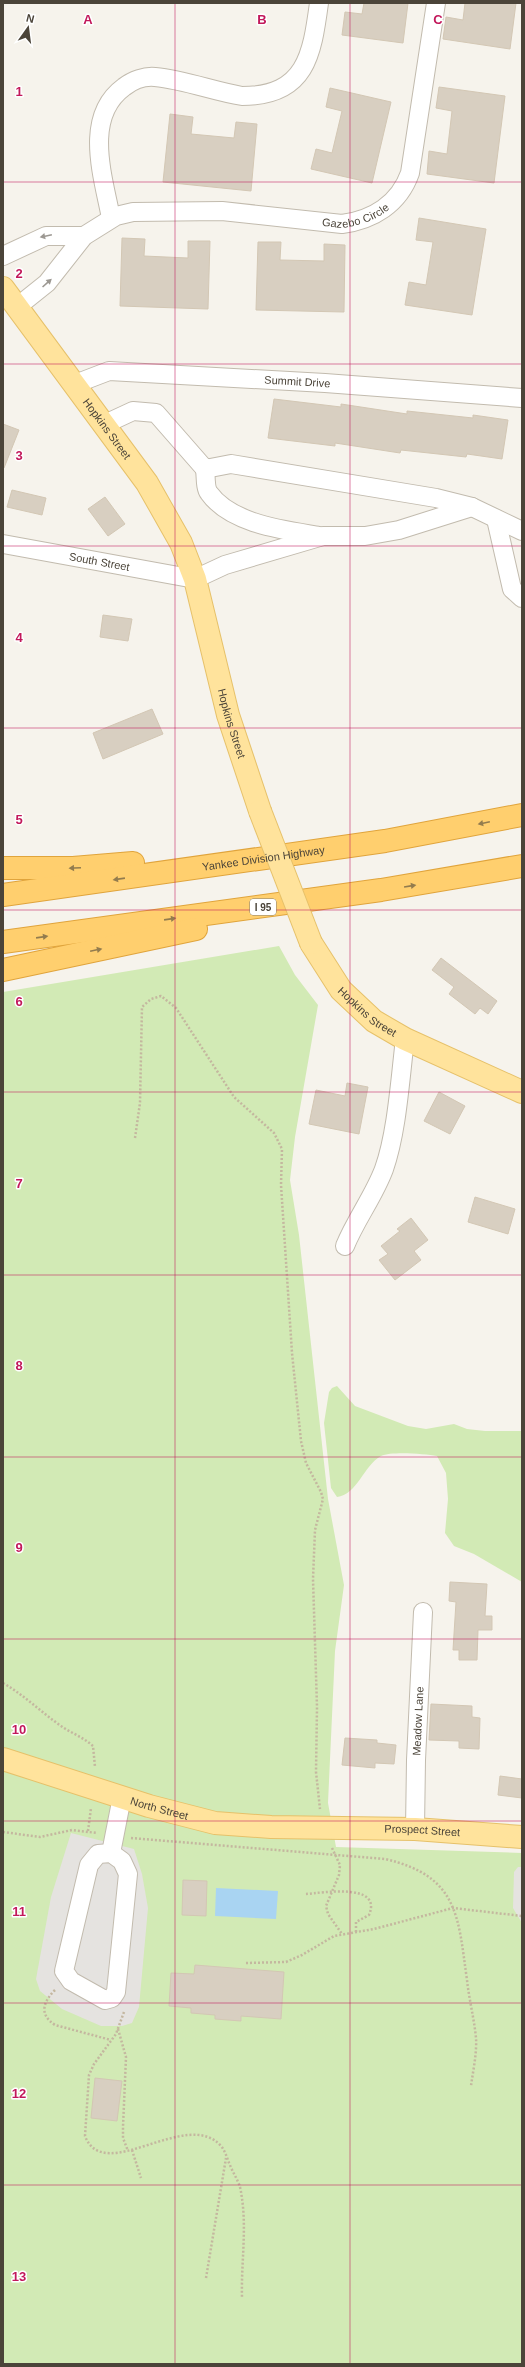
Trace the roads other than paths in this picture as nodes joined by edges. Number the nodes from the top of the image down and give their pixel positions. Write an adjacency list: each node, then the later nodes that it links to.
1 (319, 3): 3 (street)
2 (436, 3): 3 (street, Gazebo Circle)
3 (111, 218): 4 (street, Gazebo Circle)
4 (84, 236): 5 (street, one-way to 5); 7 (street, Gazebo Circle, one-way to 4)
5 (3, 256)
6 (3, 288): 7 (main road, Hopkins Street)
7 (17, 307): 8 (main road, Hopkins Street)
8 (75, 384): 9 (street, Summit Drive); 10 (main road, Hopkins Street)
9 (522, 398)
10 (105, 424): 11 (street); 17 (main road, Hopkins Street)
11 (205, 469): 12 (street); 15 (street)
12 (472, 507): 13 (street); 15 (street)
13 (496, 519): 14 (street); 18 (street)
14 (522, 531)
15 (324, 536): 17 (street)
16 (3, 544): 17 (street, South Street)
17 (195, 579): 27 (main road, Hopkins Street, bridge)
18 (522, 598)
19 (522, 815): 20 (highway, Yankee Division Highway, one-way to 20)
20 (351, 846): 22 (highway, one-way to 22); 24 (highway, Yankee Division Highway, one-way to 24)
21 (522, 866): 23 (highway, I 95, one-way to 21)
22 (3, 868)
23 (381, 890): 25 (highway, I 95, one-way to 23); 26 (highway, one-way to 23)
24 (3, 895)
25 (3, 942)
26 (3, 970)
27 (405, 1040): 28 (main road, Hopkins Street); 29 (street)
28 (522, 1092)
29 (345, 1246)
30 (423, 1612): 34 (street, Meadow Lane)
31 (3, 1759): 32 (main road, North Street)
32 (122, 1797): 33 (main road, North Street); 36 (street)
33 (322, 1827): 34 (main road, Prospect Street)
34 (415, 1829): 35 (main road, Prospect Street)
35 (522, 1837)
36 (112, 1845): 36 (street)

